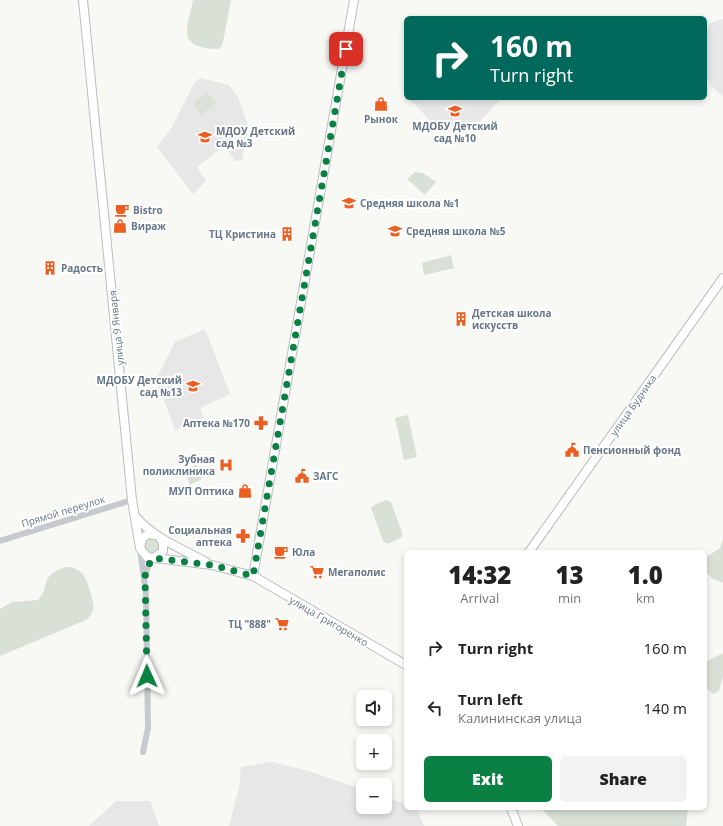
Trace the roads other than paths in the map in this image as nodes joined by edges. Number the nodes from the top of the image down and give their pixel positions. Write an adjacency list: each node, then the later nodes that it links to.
1 (83, 0): 4 (main road, улица 9 Января)
2 (354, 0): 13 (main road)
3 (723, 278): 9 (main road, улица Будника)
4 (132, 500): 5 (main road, улица 9 Января); 7 (street, Прямой переулок)
5 (135, 516): 6 (main road); 8 (main road, улица 9 Января)
6 (158, 536): 8 (main road); 10 (main road); 11 (main road)
7 (0, 541)
8 (140, 548): 10 (main road); 12 (street, улица 9 Января)
9 (530, 550)
10 (154, 558): 11 (main road); 12 (street)
11 (212, 565): 13 (main road, улица Григоренко)
12 (145, 576): 17 (street, улица 9 Января)
13 (253, 576): 14 (main road, улица Григоренко)
14 (396, 659): 15 (main road); 16 (main road, улица Григоренко)
15 (404, 660)
16 (404, 665)
17 (144, 752)
18 (512, 810): 19 (main road)
19 (518, 826)

